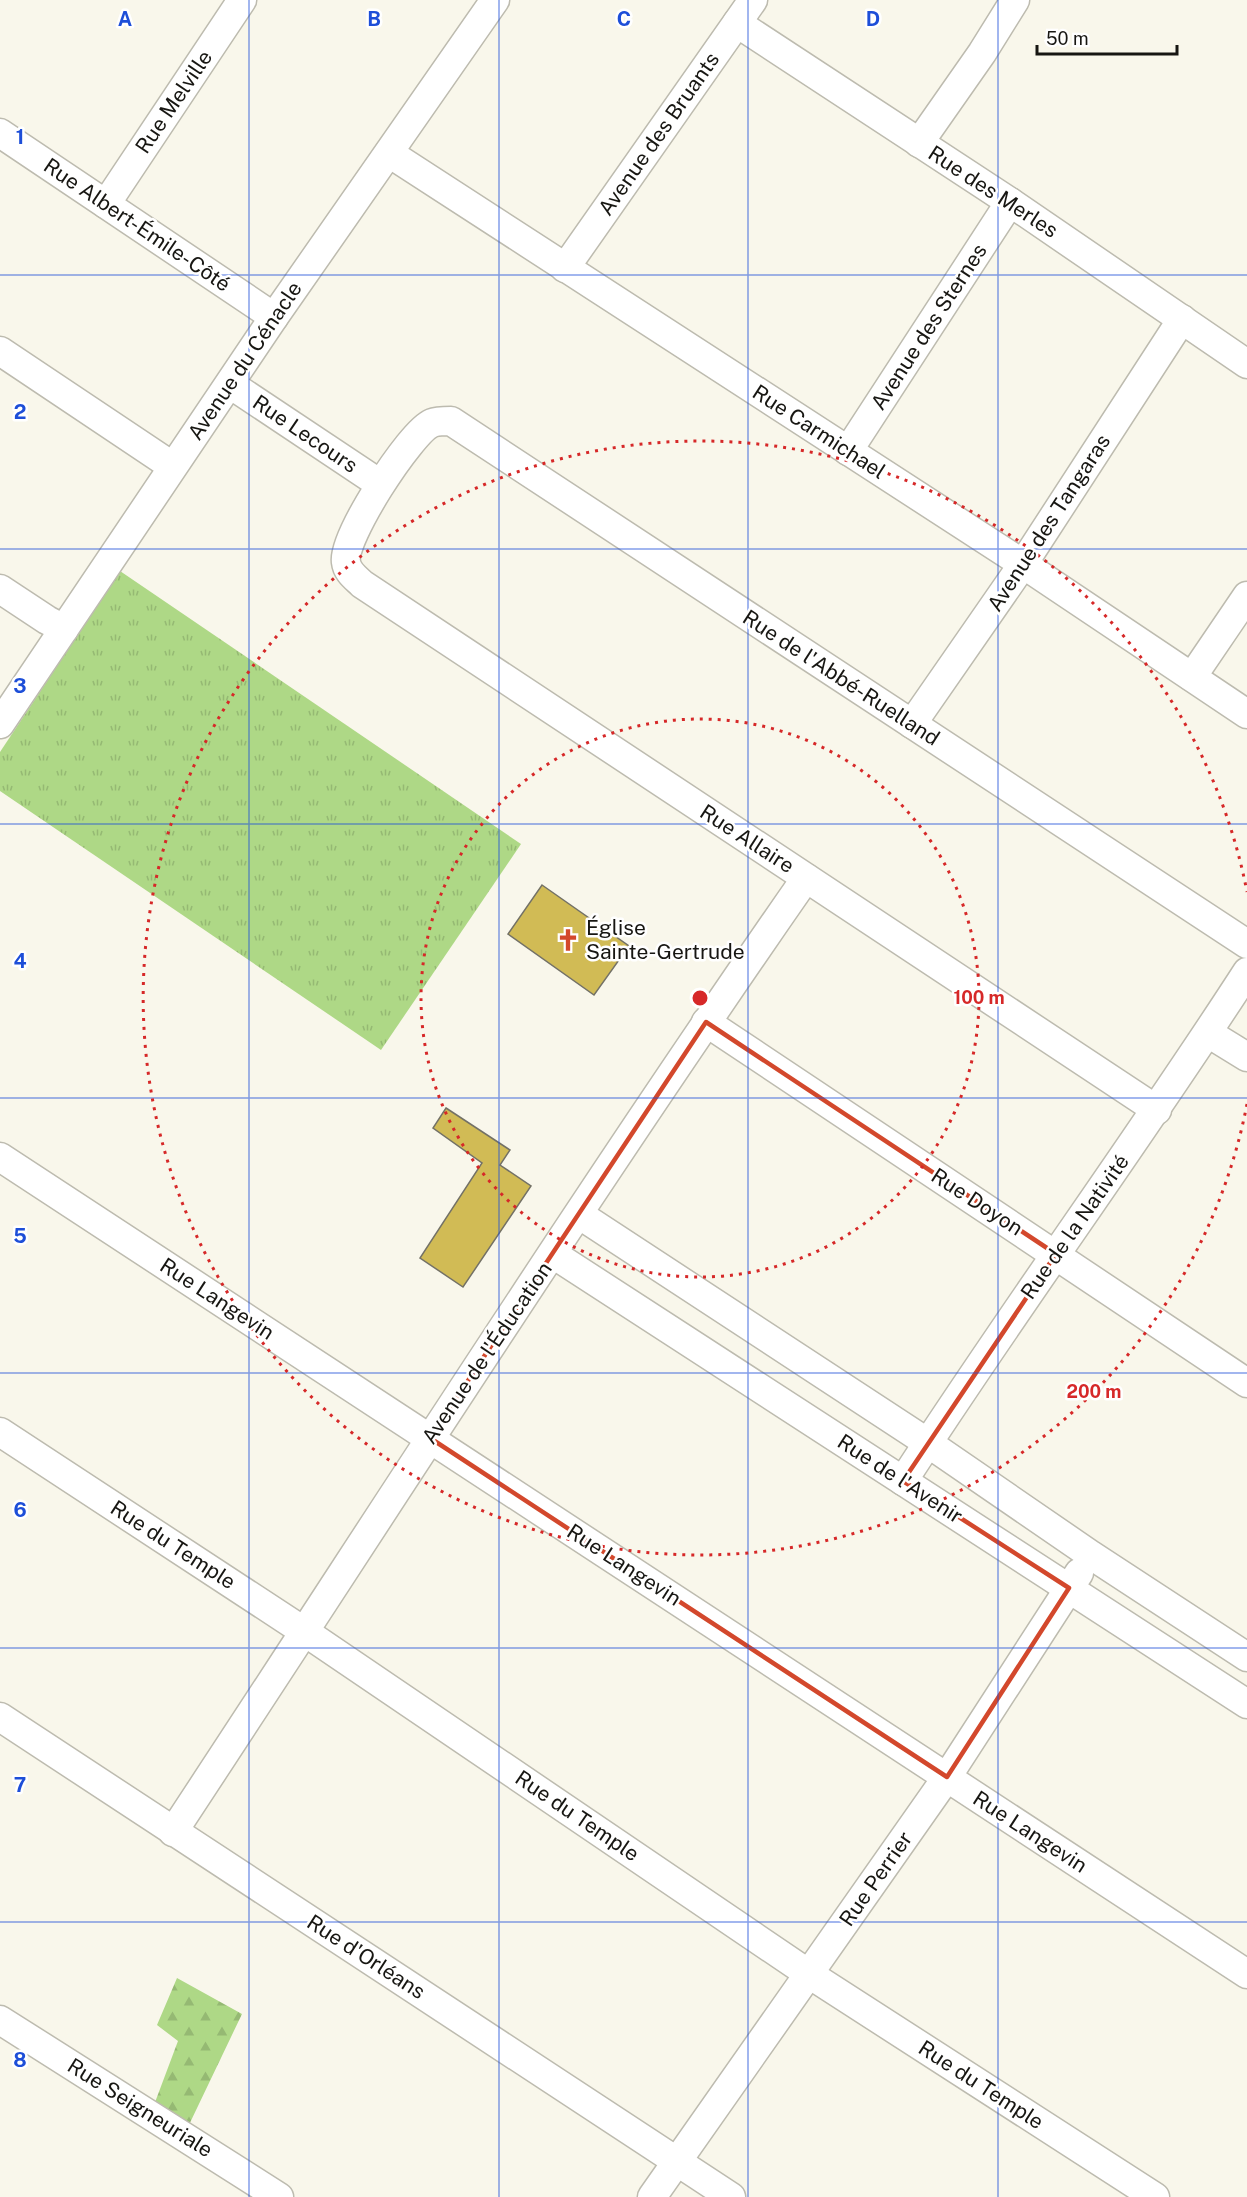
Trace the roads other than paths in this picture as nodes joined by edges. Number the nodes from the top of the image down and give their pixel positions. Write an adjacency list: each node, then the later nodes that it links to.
1 (242, 0): 10 (street, Rue Melville)
2 (495, 0): 8 (street, Avenue du Cénacle)
3 (753, 0): 5 (street, Avenue des Bruants)
4 (1015, 0): 7 (street)
5 (737, 23): 7 (street, Rue des Merles); 11 (street, Avenue des Bruants)
6 (0, 133): 10 (street, Rue Albert-Émile-Côté)
7 (919, 143): 9 (street, Rue des Merles)
8 (389, 153): 11 (street, Rue Carmichael); 12 (street, Avenue du Cénacle)
9 (1010, 202): 13 (street, Rue des Merles); 17 (street, Avenue des Sternes)
10 (106, 204): 12 (street, Rue Albert-Émile-Côté)
11 (566, 268): 17 (street, Rue Carmichael)
12 (274, 317): 16 (street, Avenue du Cénacle)
13 (1182, 318): 15 (street, Rue des Merles); 20 (street, Avenue des Tangaras)
14 (0, 351): 18 (street)
15 (1247, 364)
16 (230, 384): 18 (street, Avenue du Cénacle); 19 (street, Rue Lecours)
17 (848, 452): 20 (street, Rue Carmichael)
18 (172, 466): 23 (street, Avenue du Cénacle)
19 (380, 484): 27 (street, Rue de l'Abbé-Ruelland); 28 (street, Rue Allaire)
20 (1023, 564): 24 (street, Rue Carmichael); 27 (street, Avenue des Tangaras)
21 (0, 589): 23 (street)
22 (1247, 596): 24 (street)
23 (64, 629): 26 (street, Avenue du Cénacle)
24 (1192, 677): 25 (street, Rue Carmichael)
25 (1247, 714)
26 (0, 724)
27 (912, 724): 29 (street, Rue de l'Abbé-Ruelland)
28 (806, 878): 31 (street, Avenue de l'Éducation); 34 (street, Rue Allaire)
29 (1247, 944)
30 (1247, 972): 32 (street, Rue de la Nativité)
31 (706, 1022): 36 (street, Avenue de l'Éducation); 38 (street, Rue Doyon)
32 (1208, 1033): 33 (street); 34 (street, Rue de la Nativité)
33 (1247, 1057)
34 (1157, 1110): 38 (street, Rue de la Nativité)
35 (0, 1157): 41 (street, Rue Langevin)
36 (580, 1215): 37 (street, Avenue de l'Éducation); 42 (street, Rue de l'Avenir)
37 (553, 1254): 41 (street, Avenue de l'Éducation); 43 (street, Rue de l'Avenir)
38 (1056, 1254): 39 (street, Rue Doyon); 42 (street, Rue de la Nativité)
39 (1247, 1383)
40 (0, 1432): 46 (street, Rue du Temple)
41 (430, 1438): 46 (street, Avenue de l'Éducation); 50 (street, Rue Langevin)
42 (928, 1443): 43 (street, Rue de la Nativité); 44 (street, Rue de l'Avenir)
43 (903, 1481): 45 (street, Rue de l'Avenir)
44 (1092, 1555): 45 (street, Rue Perrier); 47 (street, Rue de l'Avenir)
45 (1069, 1588): 48 (street, Rue de l'Avenir); 50 (street, Rue Perrier)
46 (305, 1632): 51 (street, Avenue de l'Éducation); 52 (street, Rue du Temple)
47 (1247, 1657)
48 (1247, 1704)
49 (0, 1717): 51 (street, Rue d'Orléans)
50 (948, 1778): 52 (street, Rue Perrier); 53 (street, Rue Langevin)
51 (173, 1832): 55 (street, Rue d'Orléans)
52 (809, 1974): 55 (street, Rue Perrier); 61 (street, Rue du Temple)
53 (1247, 1974)
54 (0, 2020): 56 (street, Rue Seigneuriale)
55 (678, 2161): 59 (street, Rue Perrier); 60 (street, Rue d'Orléans)
56 (234, 2168): 57 (street); 58 (street, Rue Seigneuriale)
57 (233, 2197)
58 (279, 2197)
59 (652, 2197)
60 (731, 2197)
61 (1155, 2197)

